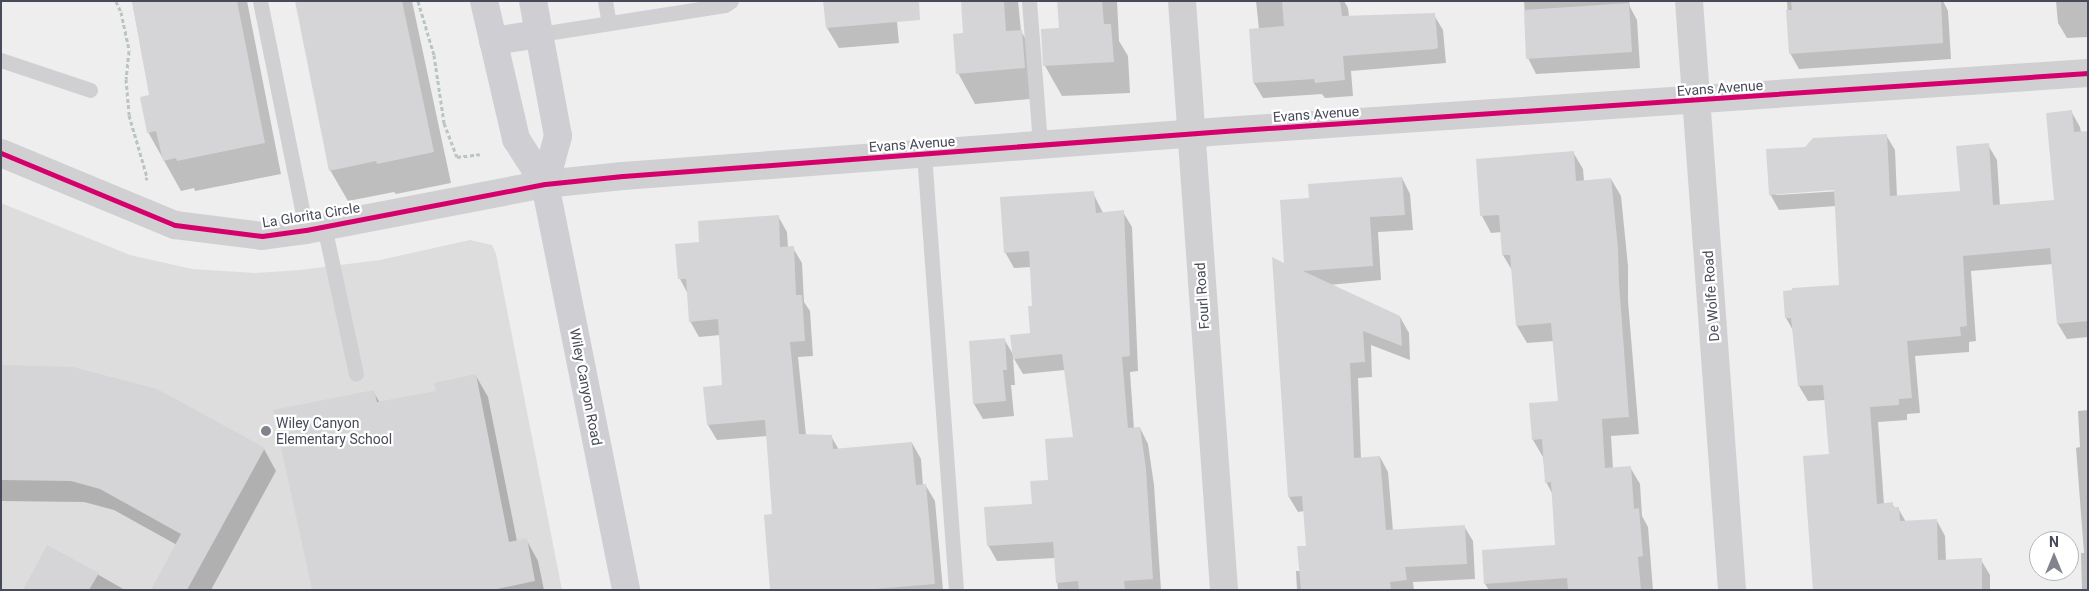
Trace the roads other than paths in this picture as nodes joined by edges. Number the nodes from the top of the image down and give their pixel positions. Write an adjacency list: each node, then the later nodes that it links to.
1 (260, 1): 21 (lane)
2 (484, 1): 11 (street, Wiley Canyon Road)
3 (533, 1): 10 (street, Wiley Canyon Road)
4 (605, 1): 9 (lane)
5 (731, 1): 9 (lane)
6 (1029, 1): 17 (lane)
7 (1182, 1): 16 (street, Fourl Road)
8 (1689, 1): 15 (street, De Wolfe Road)
9 (610, 23): 10 (lane)
10 (540, 34): 11 (street); 20 (street, Wiley Canyon Road)
11 (493, 41): 20 (street, Wiley Canyon Road)
12 (1, 60): 14 (lane)
13 (2088, 73): 15 (street, Evans Avenue)
14 (90, 90)
15 (1696, 100): 16 (street, Evans Avenue); 26 (street, De Wolfe Road)
16 (1191, 134): 17 (street, Evans Avenue); 25 (street, Fourl Road)
17 (1040, 146): 19 (street, Evans Avenue)
18 (1, 154): 21 (street, La Glorita Circle)
19 (924, 154): 20 (street, Evans Avenue); 24 (lane)
20 (545, 184): 21 (street, La Glorita Circle); 23 (street, Wiley Canyon Road)
21 (315, 228): 22 (lane)
22 (356, 374)
23 (626, 590)
24 (956, 590)
25 (1224, 590)
26 (1732, 590)

